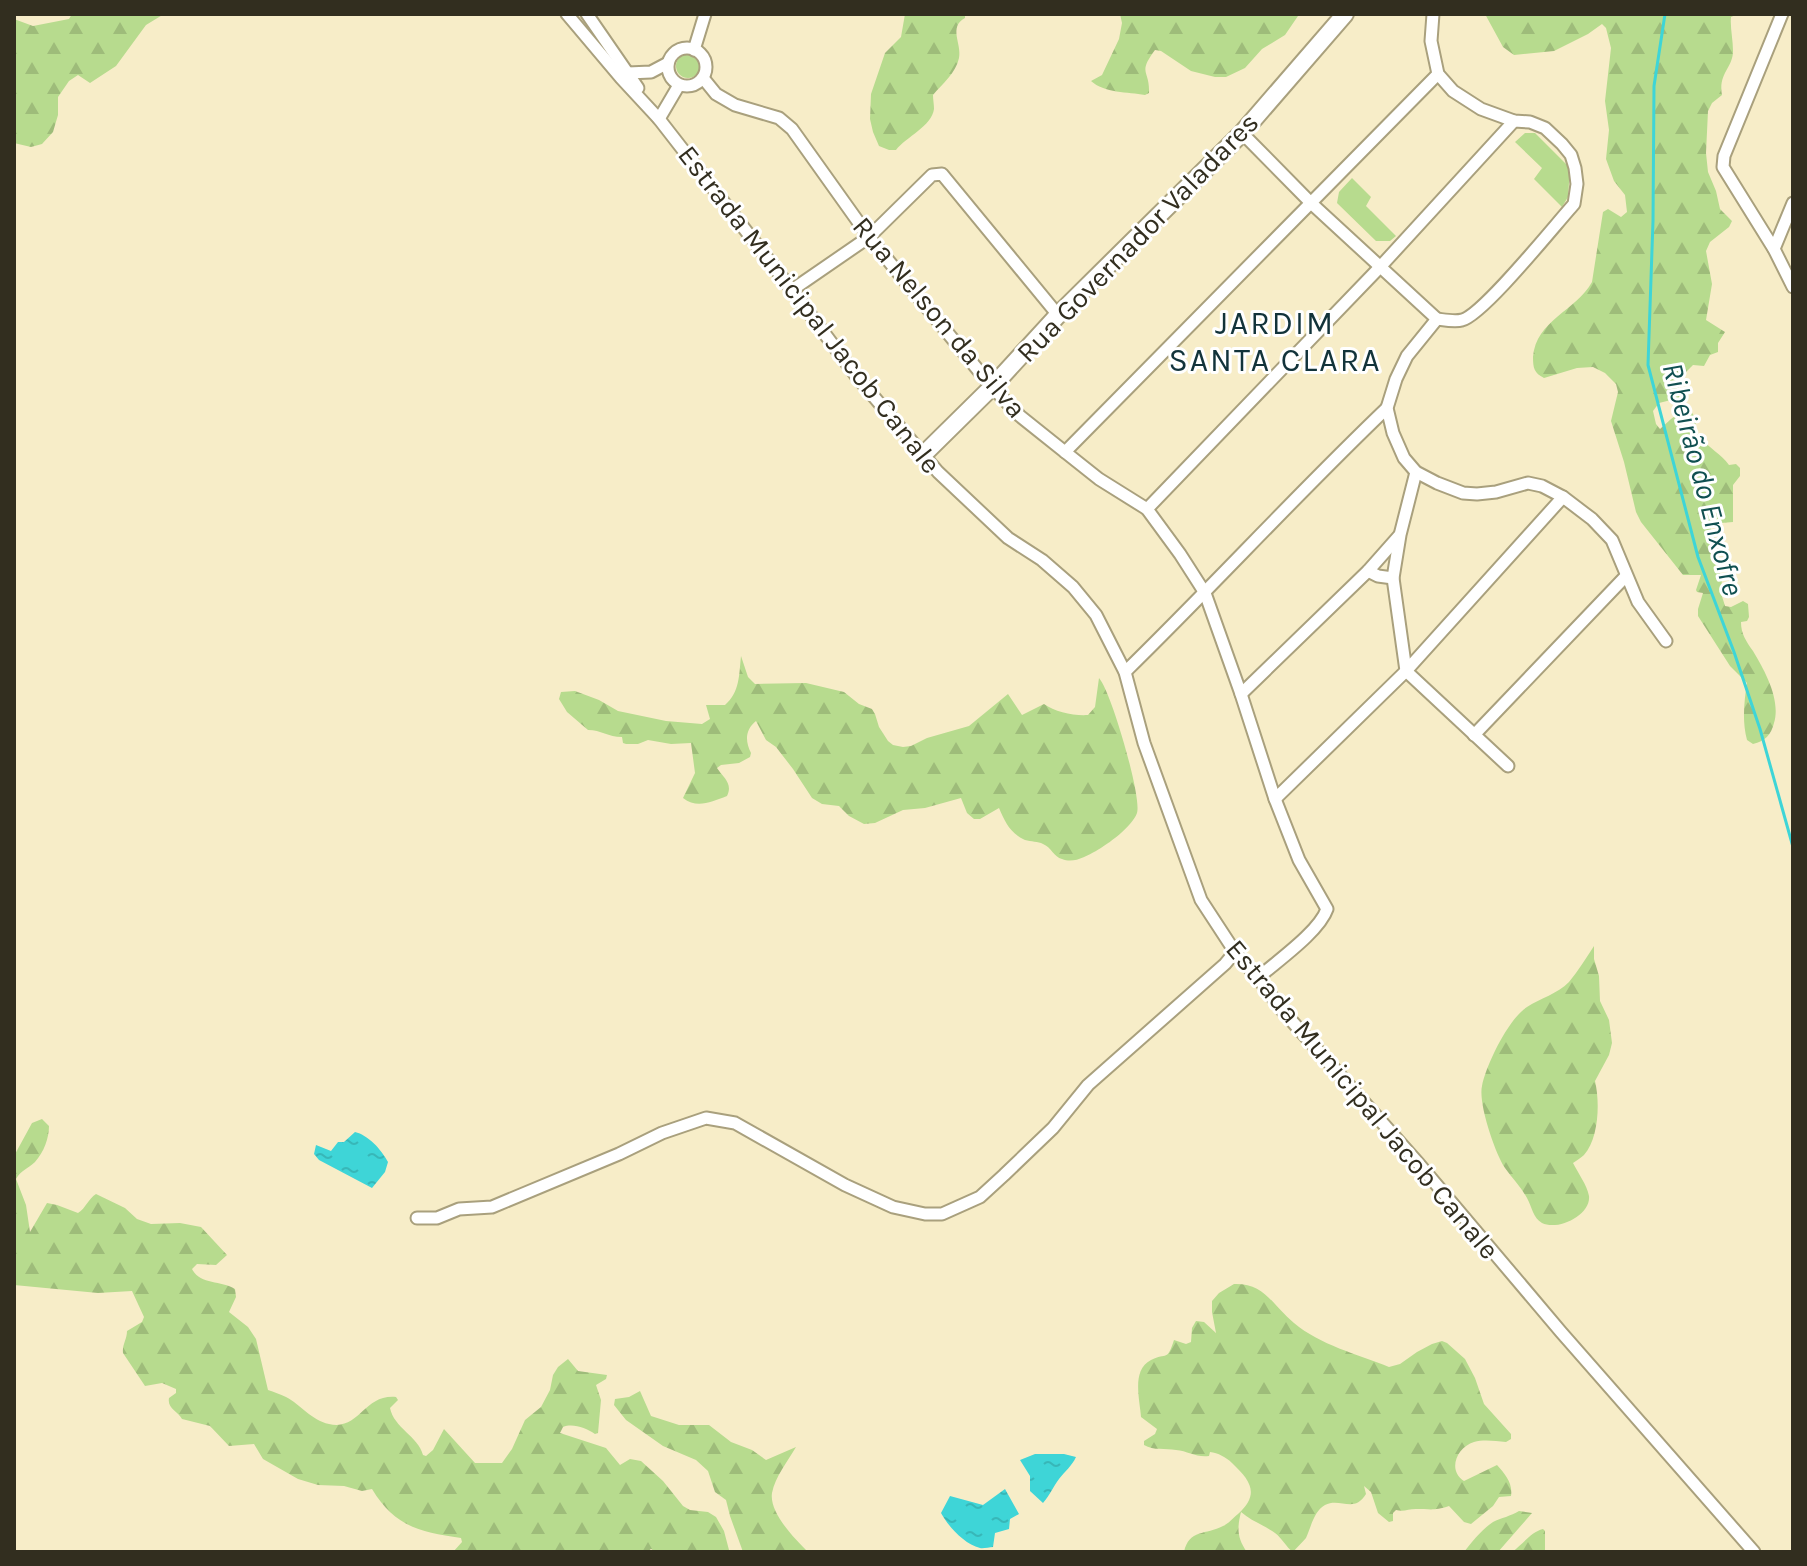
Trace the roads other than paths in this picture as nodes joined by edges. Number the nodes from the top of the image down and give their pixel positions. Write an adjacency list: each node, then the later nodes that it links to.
1 (567, 14): 13 (street, Estrada Municipal Jacob Canale)
2 (587, 14): 9 (street)
3 (705, 14): 7 (street)
4 (1345, 14): 15 (street, Rua Governador Valadares)
5 (1433, 14): 10 (street)
6 (1782, 14): 19 (street)
7 (694, 50): 8 (street); 11 (street)
8 (668, 63): 9 (street); 12 (street)
9 (628, 73): 13 (street)
10 (1438, 74): 14 (street); 16 (street)
11 (703, 78): 12 (street); 18 (street, Rua Nelson da Silva)
12 (679, 85): 13 (street)
13 (659, 119): 22 (street, Estrada Municipal Jacob Canale)
14 (1514, 121): 20 (street); 24 (street)
15 (1242, 133): 16 (street); 23 (street, Rua Governador Valadares)
16 (1311, 203): 20 (street); 27 (street)
17 (1793, 203): 19 (street)
18 (869, 237): 22 (street); 23 (street); 25 (street, Rua Nelson da Silva)
19 (1774, 249): 21 (street)
20 (1381, 266): 24 (street); 31 (street)
21 (1793, 287)
22 (792, 290): 28 (street, Estrada Municipal Jacob Canale)
23 (1058, 315): 25 (street, Rua Governador Valadares)
24 (1437, 319): 26 (street)
25 (992, 387): 27 (street, Rua Nelson da Silva); 28 (street, Rua Governador Valadares)
26 (1387, 408): 29 (street); 36 (street)
27 (1065, 452): 31 (street, Rua Nelson da Silva)
28 (923, 455): 39 (street, Estrada Municipal Jacob Canale)
29 (1416, 472): 30 (street); 32 (street)
30 (1563, 497): 34 (street); 38 (street)
31 (1147, 509): 36 (street, Rua Nelson da Silva)
32 (1400, 535): 33 (street); 35 (street)
33 (1368, 571): 35 (street); 40 (street)
34 (1626, 576): 37 (street); 41 (street)
35 (1393, 578): 38 (street)
36 (1205, 593): 39 (street); 40 (street, Rua Nelson da Silva)
37 (1666, 641)
38 (1406, 671): 41 (street); 43 (street)
39 (1125, 672): 44 (street, Estrada Municipal Jacob Canale)
40 (1241, 694): 43 (street, Rua Nelson da Silva)
41 (1474, 735): 42 (street)
42 (1508, 766)
43 (1275, 799): 45 (street, Rua Nelson da Silva)
44 (1235, 952): 45 (street, Estrada Municipal Jacob Canale); 46 (street)
45 (1258, 978): 47 (street, Estrada Municipal Jacob Canale)
46 (417, 1218)
47 (1754, 1552)

